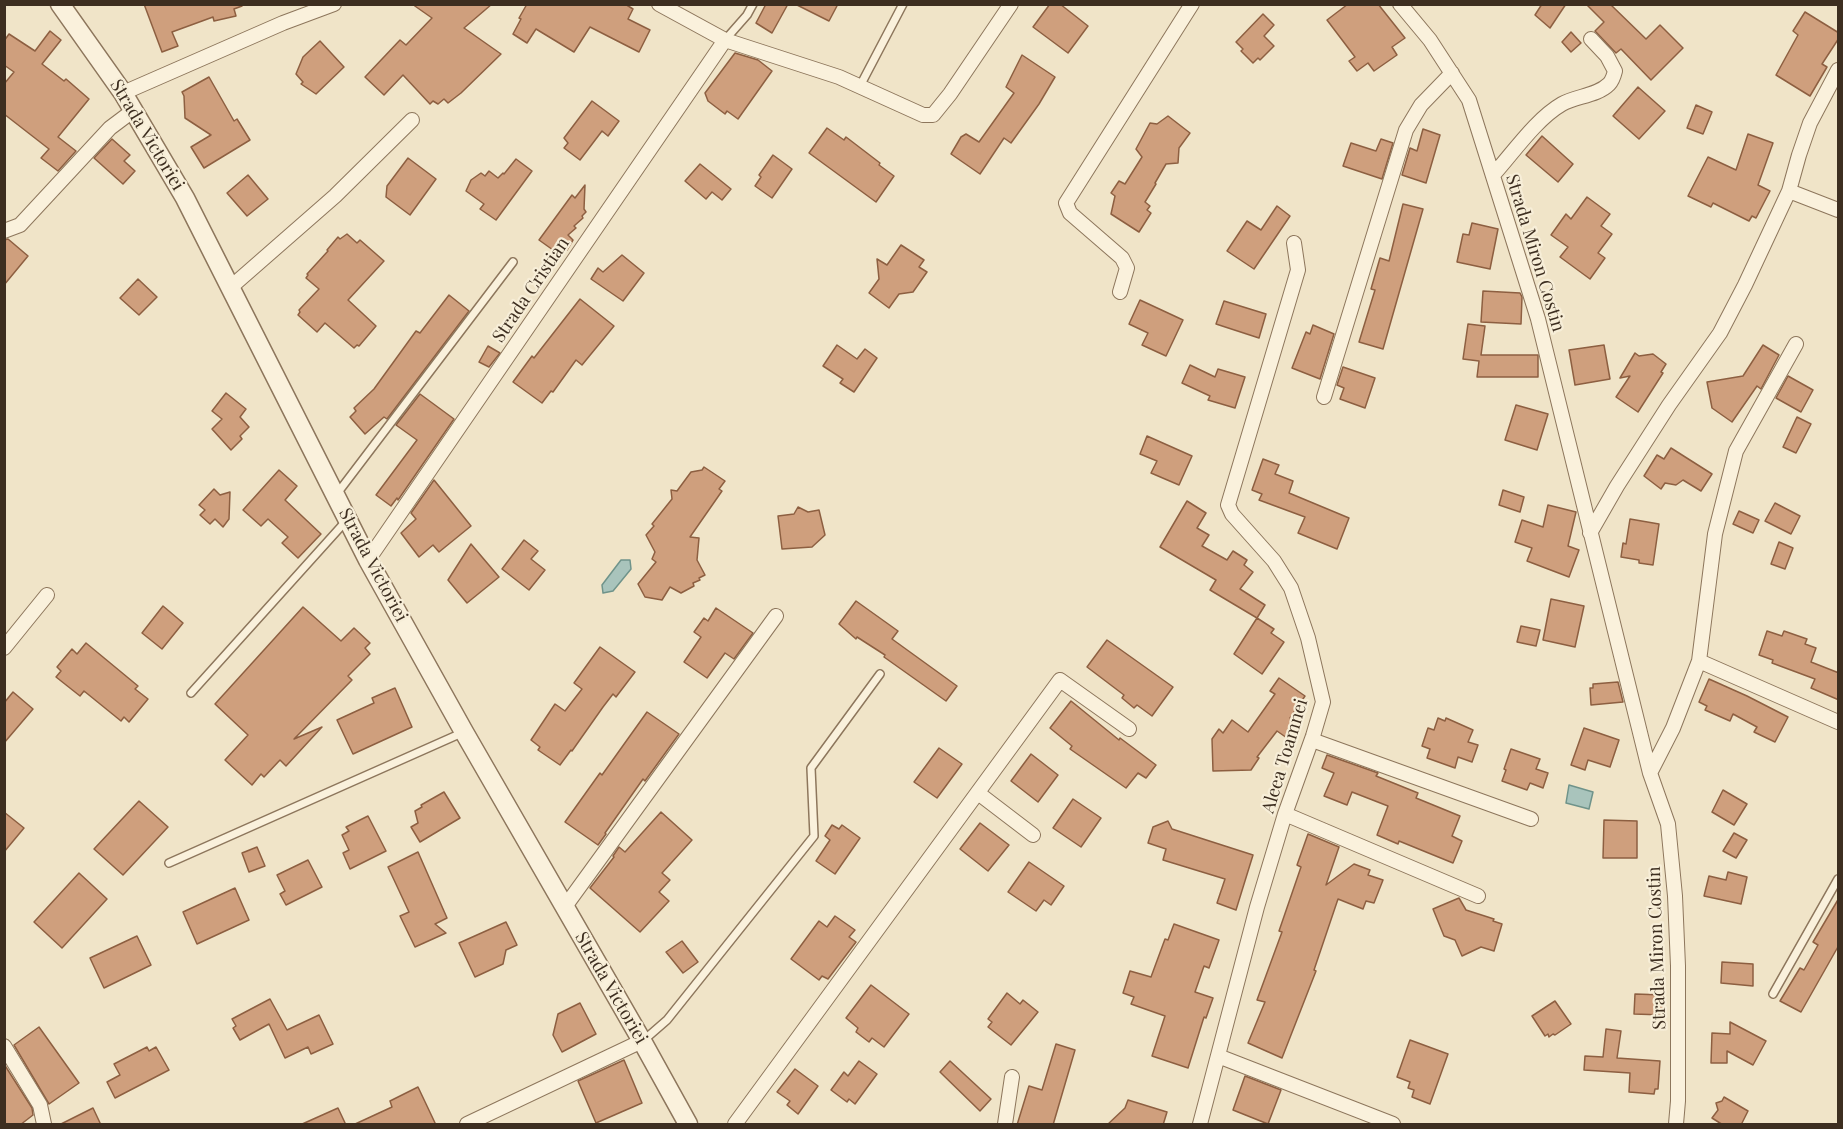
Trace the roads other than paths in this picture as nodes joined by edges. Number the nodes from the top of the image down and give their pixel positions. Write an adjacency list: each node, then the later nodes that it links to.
1 (60, 4): 14 (street, Strada Victoriei)
2 (659, 4): 10 (street)
3 (753, 4): 10 (lane)
4 (903, 4): 13 (lane)
5 (1011, 4): 13 (street)
6 (1192, 4): 24 (street)
7 (1400, 4): 12 (street, Strada Miron Costin)
8 (328, 5): 14 (street)
9 (1591, 39): 17 (street)
10 (725, 40): 13 (street); 30 (street, Strada Cristian)
11 (1839, 70): 18 (street)
12 (1452, 72): 17 (street, Strada Miron Costin); 26 (street)
13 (860, 86)
14 (123, 93): 15 (street, Strada Victoriei)
15 (134, 110): 20 (street); 23 (street, Strada Victoriei)
16 (412, 120): 23 (street)
17 (1493, 175): 29 (street, Strada Miron Costin)
18 (1789, 191): 19 (street); 29 (street)
19 (1839, 210)
20 (4, 231)
21 (1294, 243): 40 (street, Aleea Toamnei)
22 (513, 262): 27 (lane)
23 (231, 287): 27 (street, Strada Victoriei)
24 (1120, 292)
25 (1796, 344): 34 (street)
26 (1324, 397)
27 (336, 495): 28 (street, Strada Victoriei)
28 (348, 519): 30 (street, Strada Victoriei); 36 (lane)
29 (1590, 533): 41 (street, Strada Miron Costin)
30 (368, 560): 39 (street, Strada Victoriei)
31 (47, 596): 33 (street)
32 (776, 616): 49 (street)
33 (4, 648)
34 (1699, 661): 37 (street); 41 (street)
35 (880, 674): 51 (lane)
36 (191, 693)
37 (1839, 722)
38 (1129, 729): 42 (street)
39 (464, 732): 46 (lane); 49 (street, Strada Victoriei)
40 (1312, 740): 43 (street, Aleea Toamnei); 44 (street)
41 (1650, 773): 62 (street, Strada Miron Costin)
42 (978, 793): 45 (street); 58 (street)
43 (1285, 814): 48 (street); 53 (street, Aleea Toamnei)
44 (1531, 819)
45 (1033, 835)
46 (169, 863)
47 (1839, 879): 50 (lane)
48 (1478, 896)
49 (564, 908): 51 (street, Strada Victoriei)
50 (1773, 994)
51 (642, 1041): 56 (street); 57 (street, Strada Victoriei)
52 (4, 1046): 55 (street)
53 (1218, 1056): 60 (street, Aleea Toamnei); 61 (street)
54 (1012, 1077): 59 (street)
55 (44, 1125)
56 (467, 1125)
57 (688, 1125)
58 (735, 1125)
59 (1005, 1125)
60 (1200, 1125)
61 (1393, 1125)
62 (1676, 1125)

